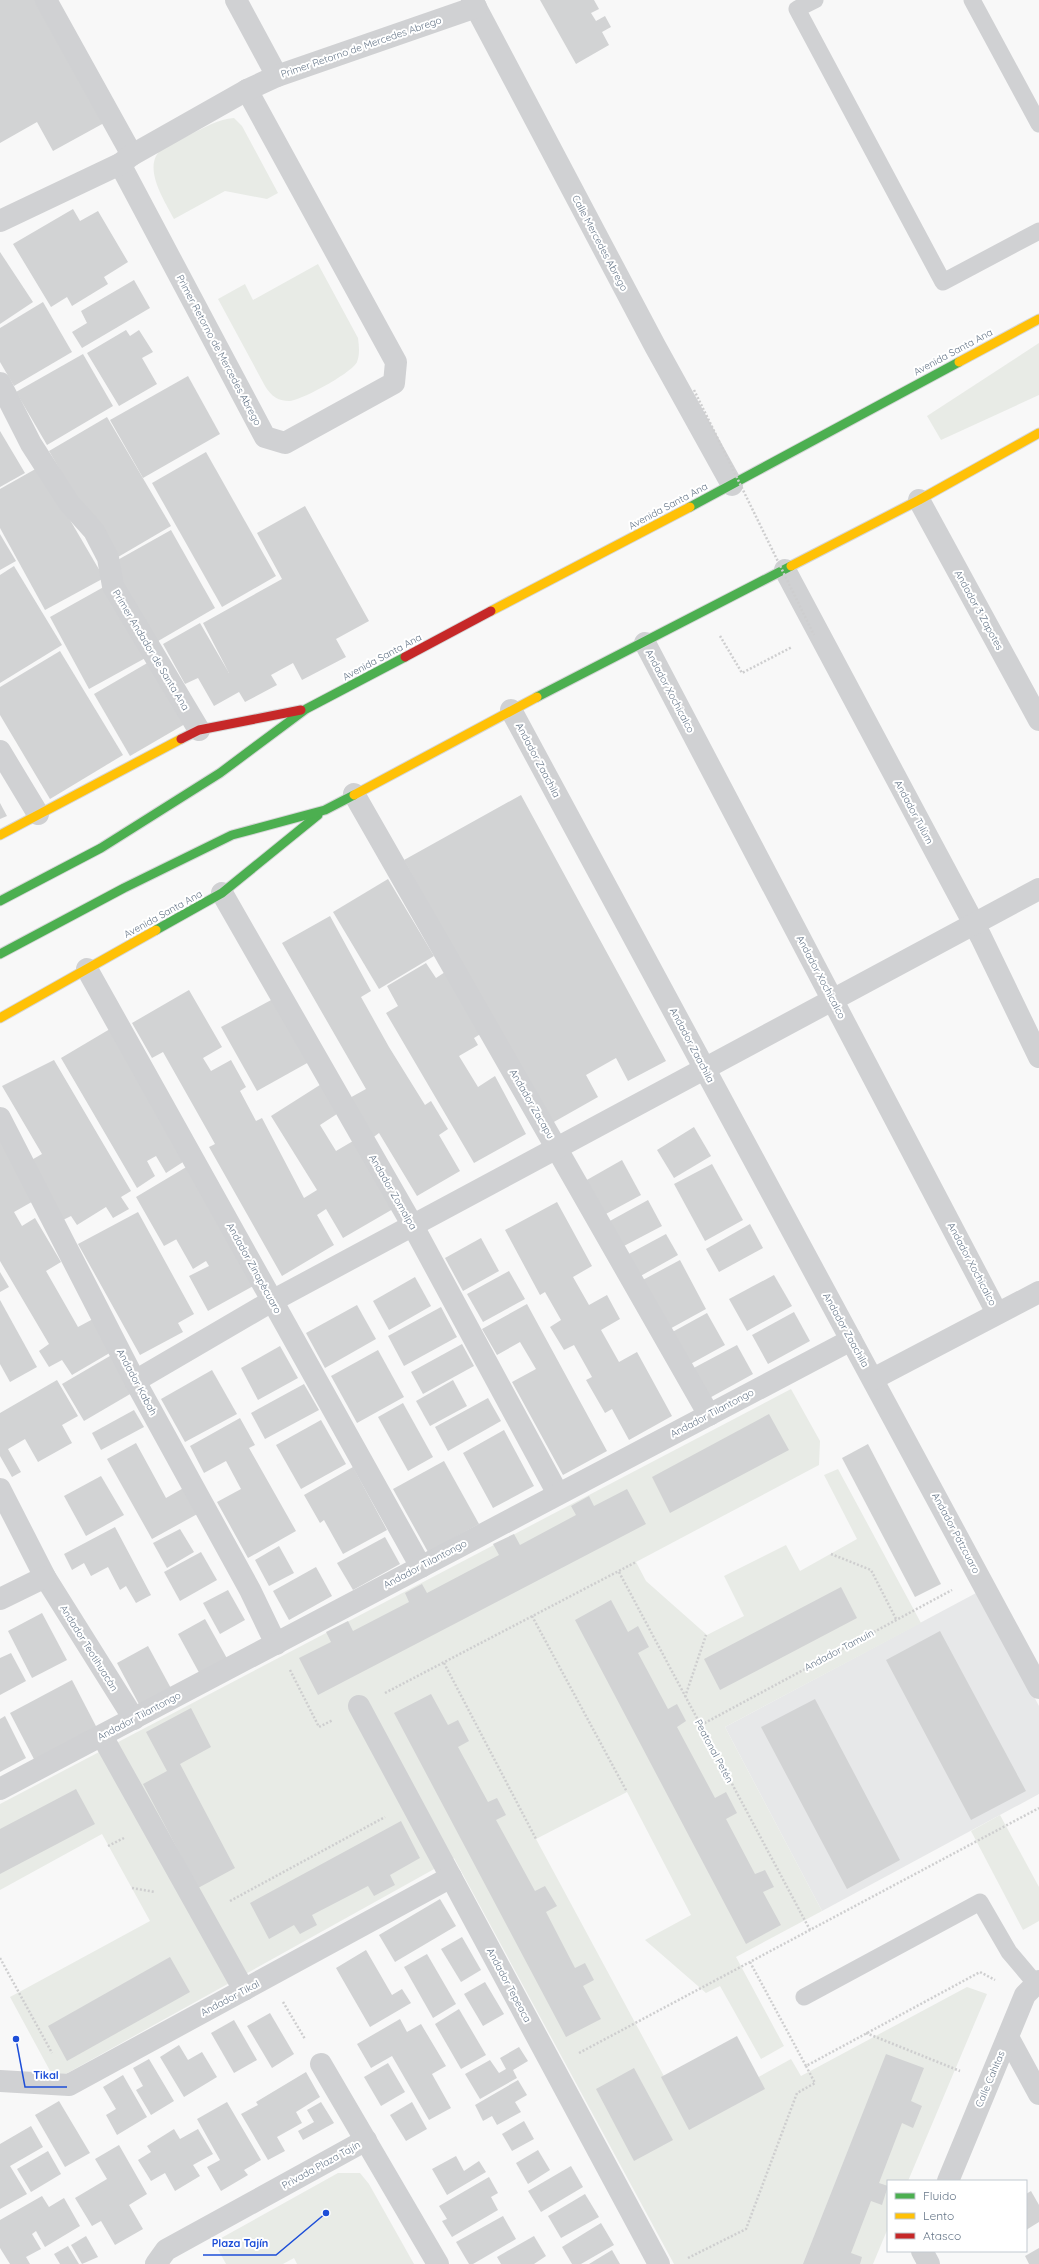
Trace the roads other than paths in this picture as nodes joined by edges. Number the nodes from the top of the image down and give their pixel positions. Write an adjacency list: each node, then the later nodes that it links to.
1 (46, 0): 9 (street)
2 (236, 0): 6 (street)
3 (814, 0): 11 (lane)
4 (972, 0): 8 (lane)
5 (474, 4): 6 (street, Primer Retorno de Mercedes Abrego); 15 (street, Calle Mercedes Abrego)
6 (277, 76): 7 (street, Primer Retorno de Mercedes Abrego)
7 (247, 90): 9 (street, Primer Retorno de Mercedes Abrego); 9 (street, Primer Retorno de Mercedes Abrego)
8 (1039, 124)
9 (126, 159): 10 (street)
10 (0, 221)
11 (1039, 231)
12 (1039, 319): 15 (main road, Avenida Santa Ana)
13 (0, 383): 22 (street, Primer Andador de Santa Ana)
14 (1039, 433): 16 (main road, Avenida Santa Ana)
15 (732, 485): 19 (main road, Avenida Santa Ana)
16 (919, 500): 17 (main road, Avenida Santa Ana); 21 (street, Andador 3 Zapotes)
17 (786, 570): 18 (main road, Avenida Santa Ana); 31 (street, Andador Tulùm)
18 (645, 643): 20 (main road, Avenida Santa Ana); 34 (street, Andador Xochicalco)
19 (306, 709): 22 (main road, Avenida Santa Ana); 30 (main road, Avenida Santa Ana)
20 (511, 710): 24 (main road, Avenida Santa Ana); 37 (street, Andador Zaachila)
21 (1039, 720)
22 (199, 730): 26 (main road, Avenida Santa Ana)
23 (0, 751): 26 (street)
24 (354, 794): 25 (main road, Avenida Santa Ana); 39 (street, Andador Zacapu)
25 (325, 810): 29 (main road, Avenida Santa Ana); 32 (main road, Avenida Santa Ana)
26 (38, 814): 27 (main road, Avenida Santa Ana)
27 (0, 835)
28 (1039, 889): 31 (street)
29 (222, 893): 33 (main road, Avenida Santa Ana); 40 (street, Andador Zomalpa)
30 (0, 901)
31 (974, 924): 34 (street); 36 (street, Andador Tulùm)
32 (0, 954)
33 (87, 969): 35 (main road, Avenida Santa Ana); 42 (street, Andador Zinapècuaro)
34 (833, 999): 37 (street); 43 (street, Andador Xochicalco)
35 (0, 1018)
36 (1039, 1057)
37 (705, 1068): 39 (street); 44 (street, Andador Zaachila)
38 (0, 1118): 46 (street, Andador Kabah)
39 (557, 1148): 40 (street); 47 (street, Andador Zacapu)
40 (413, 1226): 42 (street); 49 (street, Andador Zomalpa)
41 (1039, 1292): 43 (street)
42 (272, 1301): 46 (street); 50 (street, Andador Zinapècuaro)
43 (997, 1313): 45 (street)
44 (851, 1340): 45 (street, Andador Zaachila); 47 (street, Andador Tilantongo)
45 (873, 1379): 54 (street, Andador Pátzcuaro)
46 (135, 1381): 53 (street, Andador Kabah)
47 (709, 1415): 49 (street, Andador Tilantongo)
48 (0, 1489): 51 (street, Andador Teotihuacàn)
49 (558, 1494): 50 (street, Andador Tilantongo)
50 (420, 1567): 53 (street, Andador Tilantongo)
51 (45, 1577): 52 (street); 56 (street, Andador Teotihuacàn)
52 (0, 1599)
53 (276, 1644): 56 (street, Andador Tilantongo)
54 (1039, 1688)
55 (359, 1706): 59 (street, Andador Tepeaca)
56 (134, 1719): 57 (street, Andador Tilantongo)
57 (102, 1736): 58 (street, Andador Tilantongo); 61 (street)
58 (0, 1789)
59 (451, 1877): 61 (street, Andador Tikal); 73 (street, Andador Tepeaca)
60 (1033, 1987): 62 (lane); 63 (street, Calle Cahitas)
61 (244, 1990): 65 (street, Andador Tikal)
62 (804, 1997)
63 (1008, 2037): 66 (street); 68 (street, Calle Cahitas)
64 (321, 2064): 67 (street)
65 (0, 2081)
66 (1039, 2094)
67 (366, 2140): 71 (street, Privada Plaza Tajín); 72 (street, Privada Plaza Tajín)
68 (948, 2180)
69 (919, 2252): 74 (street)
70 (923, 2252): 75 (street)
71 (156, 2264)
72 (438, 2264)
73 (659, 2264)
74 (914, 2264)
75 (929, 2264)

